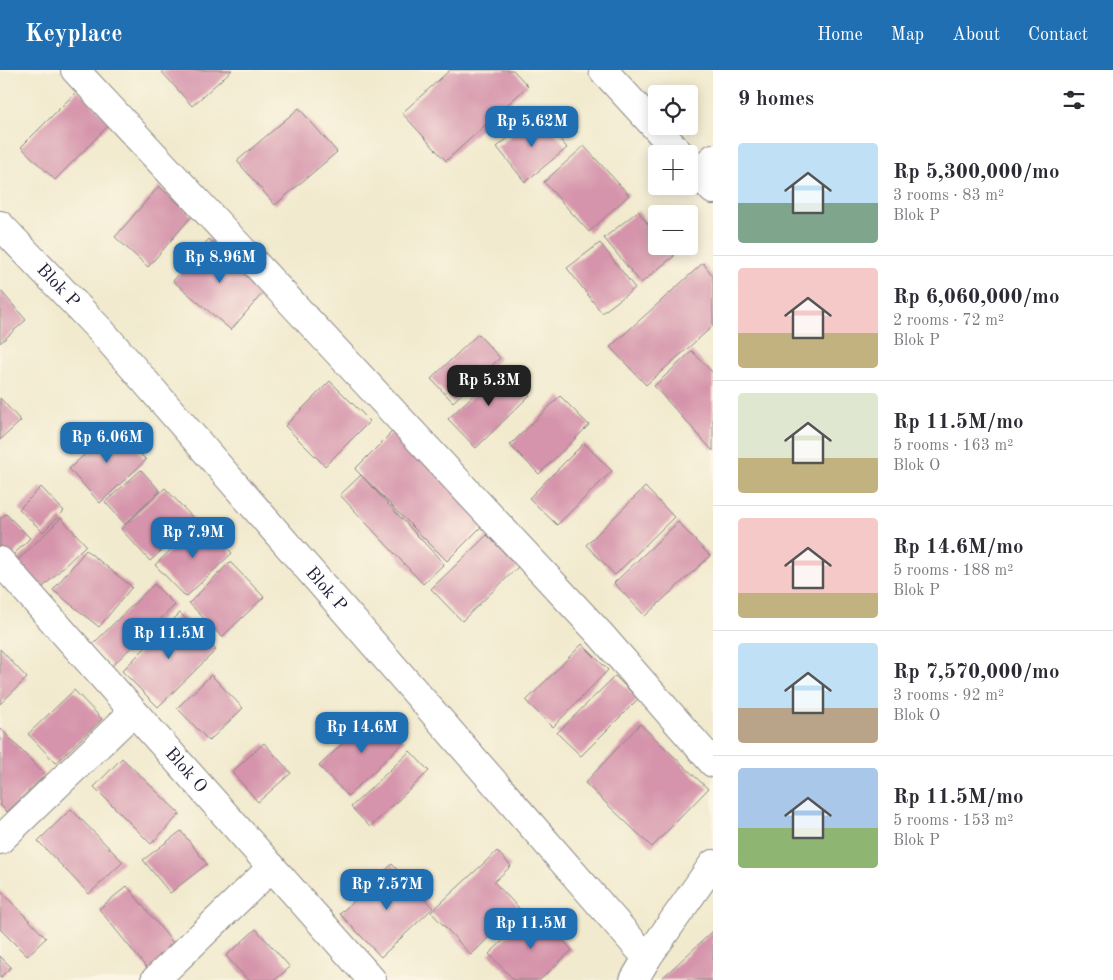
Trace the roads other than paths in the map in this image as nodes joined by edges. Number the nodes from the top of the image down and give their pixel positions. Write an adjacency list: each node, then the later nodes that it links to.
1 (75, 70): 7 (street)
2 (603, 70): 3 (street)
3 (676, 145)
4 (0, 225): 11 (street, Blok P)
5 (0, 561): 6 (street, Blok O)
6 (133, 712): 8 (street); 10 (street, Blok O)
7 (713, 763)
8 (0, 840)
9 (713, 864): 11 (street)
10 (272, 867): 12 (street); 13 (street, Blok O)
11 (640, 969)
12 (155, 980)
13 (372, 980)

